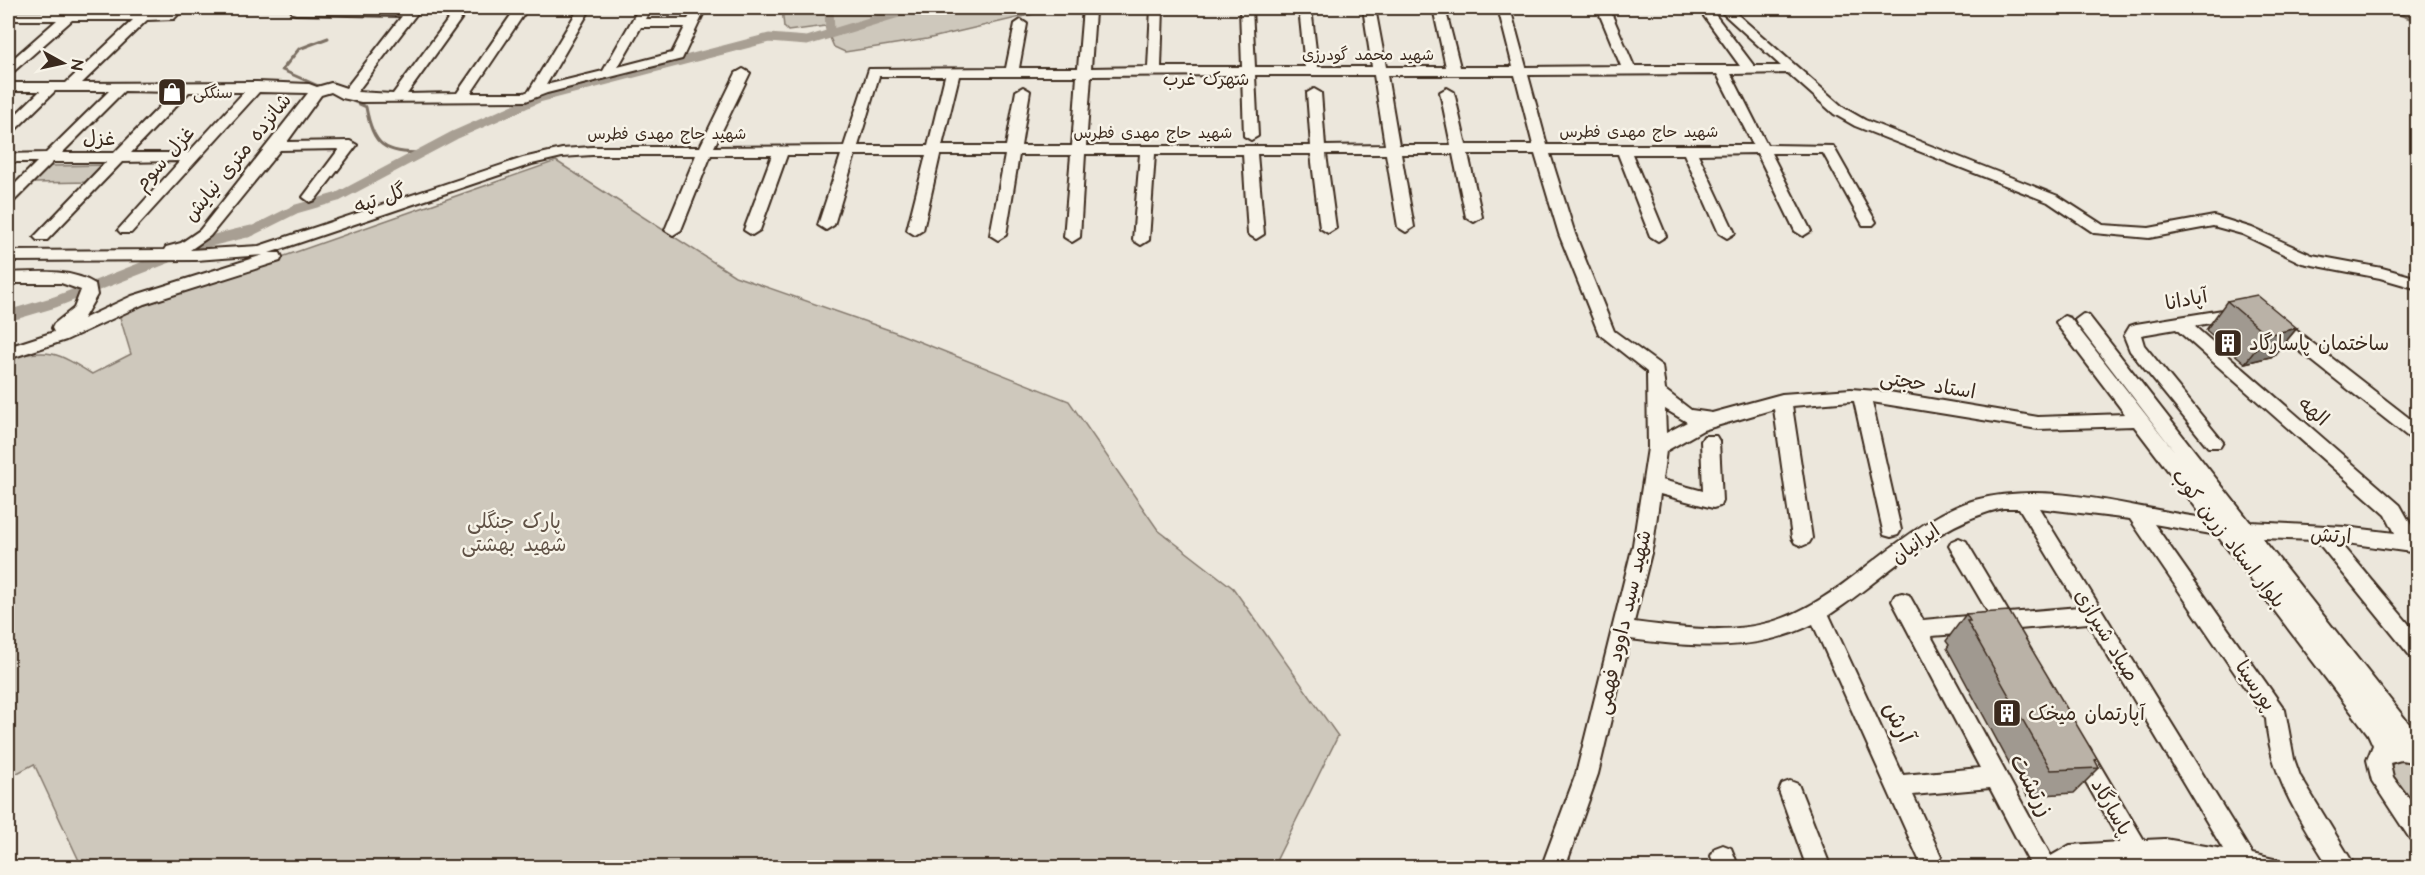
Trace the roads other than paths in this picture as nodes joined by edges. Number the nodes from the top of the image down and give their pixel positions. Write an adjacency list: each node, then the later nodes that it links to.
1 (299, 8): 17 (street)
2 (522, 8): 57 (street)
3 (585, 8): 54 (street)
4 (645, 8): 25 (street)
5 (700, 8): 26 (street)
6 (1089, 8): 7 (street); 41 (street)
7 (1097, 8)
8 (1156, 8): 35 (street)
9 (1246, 8): 36 (street)
10 (1305, 8): 37 (street)
11 (1369, 8): 38 (street)
12 (1439, 8): 29 (street)
13 (1504, 8): 30 (street)
14 (1603, 8): 31 (street)
15 (1704, 8): 33 (street)
16 (1723, 8): 102 (street)
17 (359, 9): 18 (street)
18 (414, 10): 55 (street)
19 (73, 12): 20 (street); 23 (street); 28 (street)
20 (119, 12): 24 (street)
21 (174, 12): 24 (street)
22 (460, 12): 56 (street)
23 (20, 13)
24 (144, 16): 49 (street)
25 (636, 23): 26 (street); 42 (street)
26 (692, 23): 42 (street)
27 (1021, 24): 40 (street)
28 (8, 69)
29 (1454, 70): 30 (street, شهید محمد گودرزی); 38 (street, شهید محمد گودرزی)
30 (1521, 70): 31 (street, شهید محمد گودرزی); 61 (street)
31 (1629, 70): 32 (street, شهید محمد گودرزی)
32 (1722, 70): 33 (street, شهید محمد گودرزی); 64 (street)
33 (1750, 70): 34 (street, شهید محمد گودرزی)
34 (1783, 70)
35 (1154, 71): 36 (street, شهید محمد گودرزی); 41 (street, شهید محمد گودرزی)
36 (1249, 71): 37 (street, شهید محمد گودرزی); 59 (street)
37 (1312, 71): 38 (street, شهید محمد گودرزی)
38 (1380, 71): 70 (street)
39 (953, 72): 40 (street, شهید محمد گودرزی); 65 (street); 74 (street, شهید محمد گودرزی)
40 (1012, 72): 41 (street, شهید محمد گودرزی)
41 (1084, 72): 67 (street)
42 (608, 73): 54 (street)
43 (743, 73): 72 (street)
44 (122, 86): 45 (street); 49 (street); 78 (street)
45 (187, 86): 46 (street); 75 (street)
46 (256, 86): 51 (street); 76 (street, غزل سوم)
47 (8, 87): 48 (street)
48 (52, 87): 49 (street); 58 (street)
49 (70, 87)
50 (1023, 91): 66 (street)
51 (316, 92): 55 (street); 60 (street, شانزده متری نیایش)
52 (1447, 92): 71 (street)
53 (1314, 93): 69 (street)
54 (534, 94): 57 (street)
55 (347, 95): 56 (street)
56 (397, 98): 57 (street)
57 (461, 98)
58 (8, 129)
59 (1250, 143): 68 (street, شهید حاج مهدی فطرس); 69 (street, شهید حاج مهدی فطرس); 93 (street)
60 (276, 146): 80 (street); 100 (street, شانزده متری نیایش)
61 (1541, 149): 62 (street, شهید حاج مهدی فطرس); 71 (street, شهید حاج مهدی فطرس); 108 (street, شهید سید داوود فهمی)
62 (1623, 149): 63 (street, شهید حاج مهدی فطرس); 95 (street)
63 (1689, 149): 64 (street, شهید حاج مهدی فطرس); 92 (street)
64 (1762, 149): 83 (street, شهید حاج مهدی فطرس); 91 (street)
65 (934, 150): 66 (street, شهید حاج مهدی فطرس); 74 (street, شهید حاج مهدی فطرس); 90 (street)
66 (1011, 150): 67 (street, شهید حاج مهدی فطرس); 94 (street)
67 (1079, 150): 68 (street, شهید حاج مهدی فطرس); 97 (street)
68 (1148, 150): 98 (street)
69 (1318, 150): 70 (street, شهید حاج مهدی فطرس); 86 (street)
70 (1392, 150): 71 (street, شهید حاج مهدی فطرس); 85 (street)
71 (1460, 150): 82 (street)
72 (705, 151): 73 (street, شهید حاج مهدی فطرس); 79 (street, شهید حاج مهدی فطرس); 88 (street)
73 (781, 151): 74 (street, شهید حاج مهدی فطرس); 89 (street)
74 (849, 151): 84 (street)
75 (119, 157): 76 (street, غزل); 78 (street, غزل); 96 (street)
76 (191, 157): 87 (street, غزل سوم)
77 (8, 158): 78 (street, غزل)
78 (51, 158): 81 (street)
79 (482, 177): 100 (street, گل تپه); 107 (street, گل تپه)
80 (310, 197)
81 (8, 199)
82 (1474, 218)
83 (1868, 222)
84 (826, 225)
85 (1406, 227)
86 (1328, 228)
87 (126, 230)
88 (673, 230)
89 (752, 230)
90 (915, 230)
91 (1803, 231)
92 (1727, 233)
93 (1256, 234)
94 (998, 235)
95 (1658, 236)
96 (42, 237)
97 (1072, 237)
98 (1141, 240)
99 (8, 256): 100 (street)
100 (46, 256)
101 (8, 278): 106 (street)
102 (2418, 284)
103 (2083, 320): 122 (street, بلوار استاد زرین کوب)
104 (2178, 321): 113 (street, آپادانا); 115 (street, آپادانا); 125 (street, الهه)
105 (2064, 322): 112 (street, بلوار استاد زرین کوب)
106 (8, 345)
107 (8, 353)
108 (1659, 394): 111 (street, استاد حجتی); 116 (street, شهید سید داوود فهمی)
109 (1862, 396): 110 (street, استاد حجتی); 112 (street, استاد حجتی); 121 (street)
110 (1782, 400): 111 (street, استاد حجتی); 124 (street)
111 (1712, 419): 116 (street, استاد حجتی)
112 (2138, 419): 120 (street, بلوار استاد زرین کوب)
113 (2418, 435)
114 (1710, 441): 117 (street)
115 (2214, 442)
116 (1657, 448): 117 (street, شهید سید داوود فهمی)
117 (1654, 485): 131 (street, شهید سید داوود فهمی)
118 (2025, 501): 119 (street, ایرانیان); 128 (street, ایرانیان); 129 (street, صیاد شیرازی)
119 (2137, 515): 120 (street, ایرانیان); 151 (street, پورسینا)
120 (2221, 528): 122 (street, ارتش); 138 (street, بلوار استاد زرین کوب)
121 (1891, 530)
122 (2245, 530): 123 (street, ارتش); 136 (street, بلوار استاد زرین کوب)
123 (2322, 534): 125 (street, ارتش); 133 (street)
124 (1802, 538)
125 (2414, 544)
126 (1959, 546): 130 (street)
127 (1902, 601): 132 (street, زرتشت)
128 (1817, 611): 131 (street, ایرانیان); 140 (street, آرش)
129 (2094, 614): 130 (street); 145 (street, صیاد شیرازی)
130 (2004, 622): 132 (street); 134 (street)
131 (1622, 629): 146 (street, شهید سید داوود فهمی)
132 (1917, 629): 139 (street, زرتشت)
133 (2418, 651)
134 (2021, 652)
135 (2068, 732): 144 (street, پاسارگاد)
136 (2418, 748)
137 (2418, 753): 138 (street)
138 (2381, 758): 142 (street, بلوار استاد زرین کوب)
139 (1996, 777): 140 (street); 148 (street, زرتشت)
140 (1899, 786): 143 (street, آرش)
141 (1790, 791): 147 (street)
142 (2418, 831)
143 (1929, 856)
144 (2126, 857): 145 (street); 149 (street)
145 (2244, 862): 150 (street)
146 (1553, 867)
147 (1819, 867)
148 (2046, 867)
149 (2053, 867)
150 (2270, 867)
151 (2344, 867)

